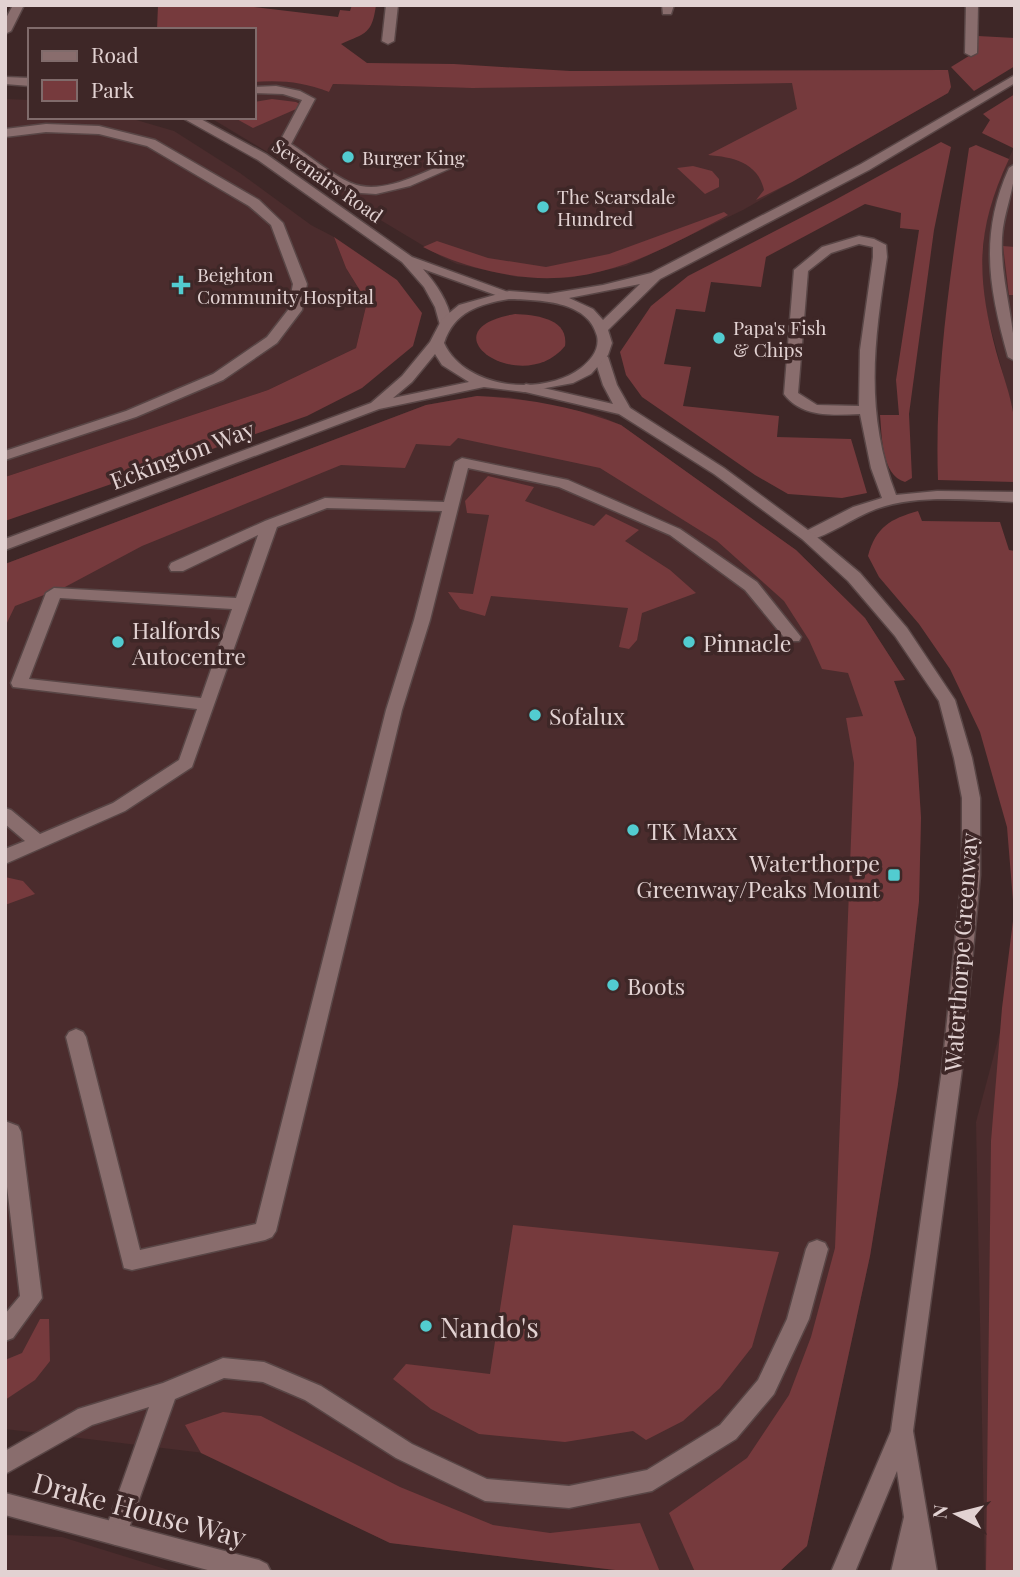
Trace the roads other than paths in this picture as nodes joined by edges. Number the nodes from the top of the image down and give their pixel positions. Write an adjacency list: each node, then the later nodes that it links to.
1 (19, 5): 4 (street)
2 (392, 5): 5 (street)
3 (972, 5): 6 (street)
4 (5, 31)
5 (388, 41)
6 (971, 53)
7 (1015, 78): 16 (street)
8 (5, 80): 9 (street)
9 (28, 82)
10 (256, 90): 13 (street)
11 (191, 119): 15 (street, Sevenairs Road)
12 (5, 133): 29 (street)
13 (461, 160)
14 (1015, 168): 23 (street)
15 (407, 259): 17 (street, Sevenairs Road); 19 (street, Sevenairs Road)
16 (656, 276): 18 (street); 20 (street)
17 (509, 295): 18 (street); 19 (street)
18 (551, 297): 20 (street)
19 (445, 322): 21 (street)
20 (601, 328): 22 (street)
21 (437, 343): 24 (street); 26 (street, Eckington Way)
22 (601, 357): 25 (street); 28 (street)
23 (1015, 357)
24 (483, 383): 25 (street); 26 (street, Eckington Way)
25 (526, 388): 28 (street, Waterthorpe Greenway)
26 (374, 407): 35 (street, Eckington Way)
27 (866, 410): 27 (street); 31 (street)
28 (624, 411): 34 (street, Waterthorpe Greenway)
29 (5, 456)
30 (1015, 497): 31 (street)
31 (890, 500): 34 (street)
32 (450, 508): 33 (street); 38 (street); 43 (street)
33 (270, 524): 36 (street); 37 (street)
34 (807, 536): 48 (street, Waterthorpe Greenway)
35 (5, 545)
36 (177, 567)
37 (242, 604): 39 (street); 39 (street)
38 (793, 637)
39 (206, 704): 41 (street)
40 (5, 814): 41 (street)
41 (38, 843): 42 (street)
42 (5, 857)
43 (76, 1037)
44 (5, 1129): 46 (street)
45 (817, 1249): 47 (street)
46 (5, 1331)
47 (166, 1392): 49 (street); 52 (street)
48 (902, 1431): 51 (street, Waterthorpe Greenway); 54 (street, Waterthorpe Greenway)
49 (5, 1463)
50 (5, 1504): 52 (street, Drake House Way)
51 (915, 1514): 55 (street); 56 (street, Waterthorpe Greenway)
52 (116, 1534): 53 (street, Drake House Way)
53 (259, 1572)
54 (843, 1572)
55 (903, 1572)
56 (925, 1572)

